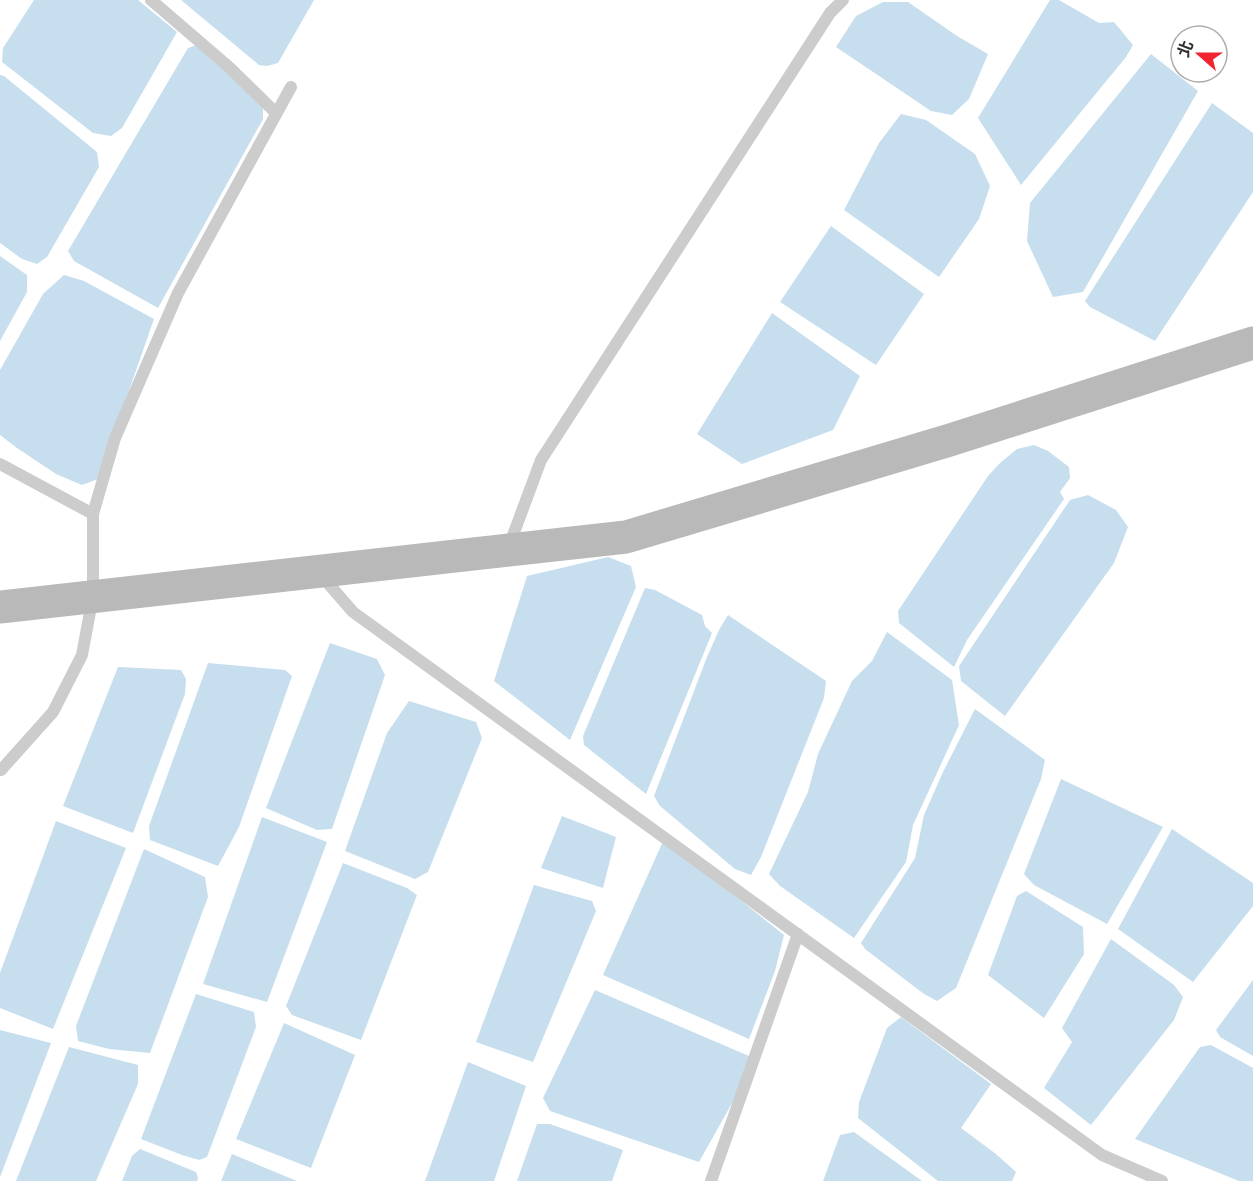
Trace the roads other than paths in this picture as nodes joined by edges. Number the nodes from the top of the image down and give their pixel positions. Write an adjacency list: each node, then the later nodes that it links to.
1 (151, 0): 4 (lane)
2 (843, 0): 8 (lane)
3 (291, 87): 4 (lane)
4 (276, 113): 7 (lane)
5 (1253, 343): 8 (street)
6 (0, 464): 7 (lane)
7 (93, 514): 10 (lane)
8 (508, 550): 9 (street)
9 (317, 571): 10 (street); 13 (lane)
10 (93, 596): 11 (street); 12 (lane)
11 (0, 607)
12 (1, 770)
13 (798, 934): 14 (lane); 15 (lane)
14 (711, 1181)
15 (1162, 1181)

